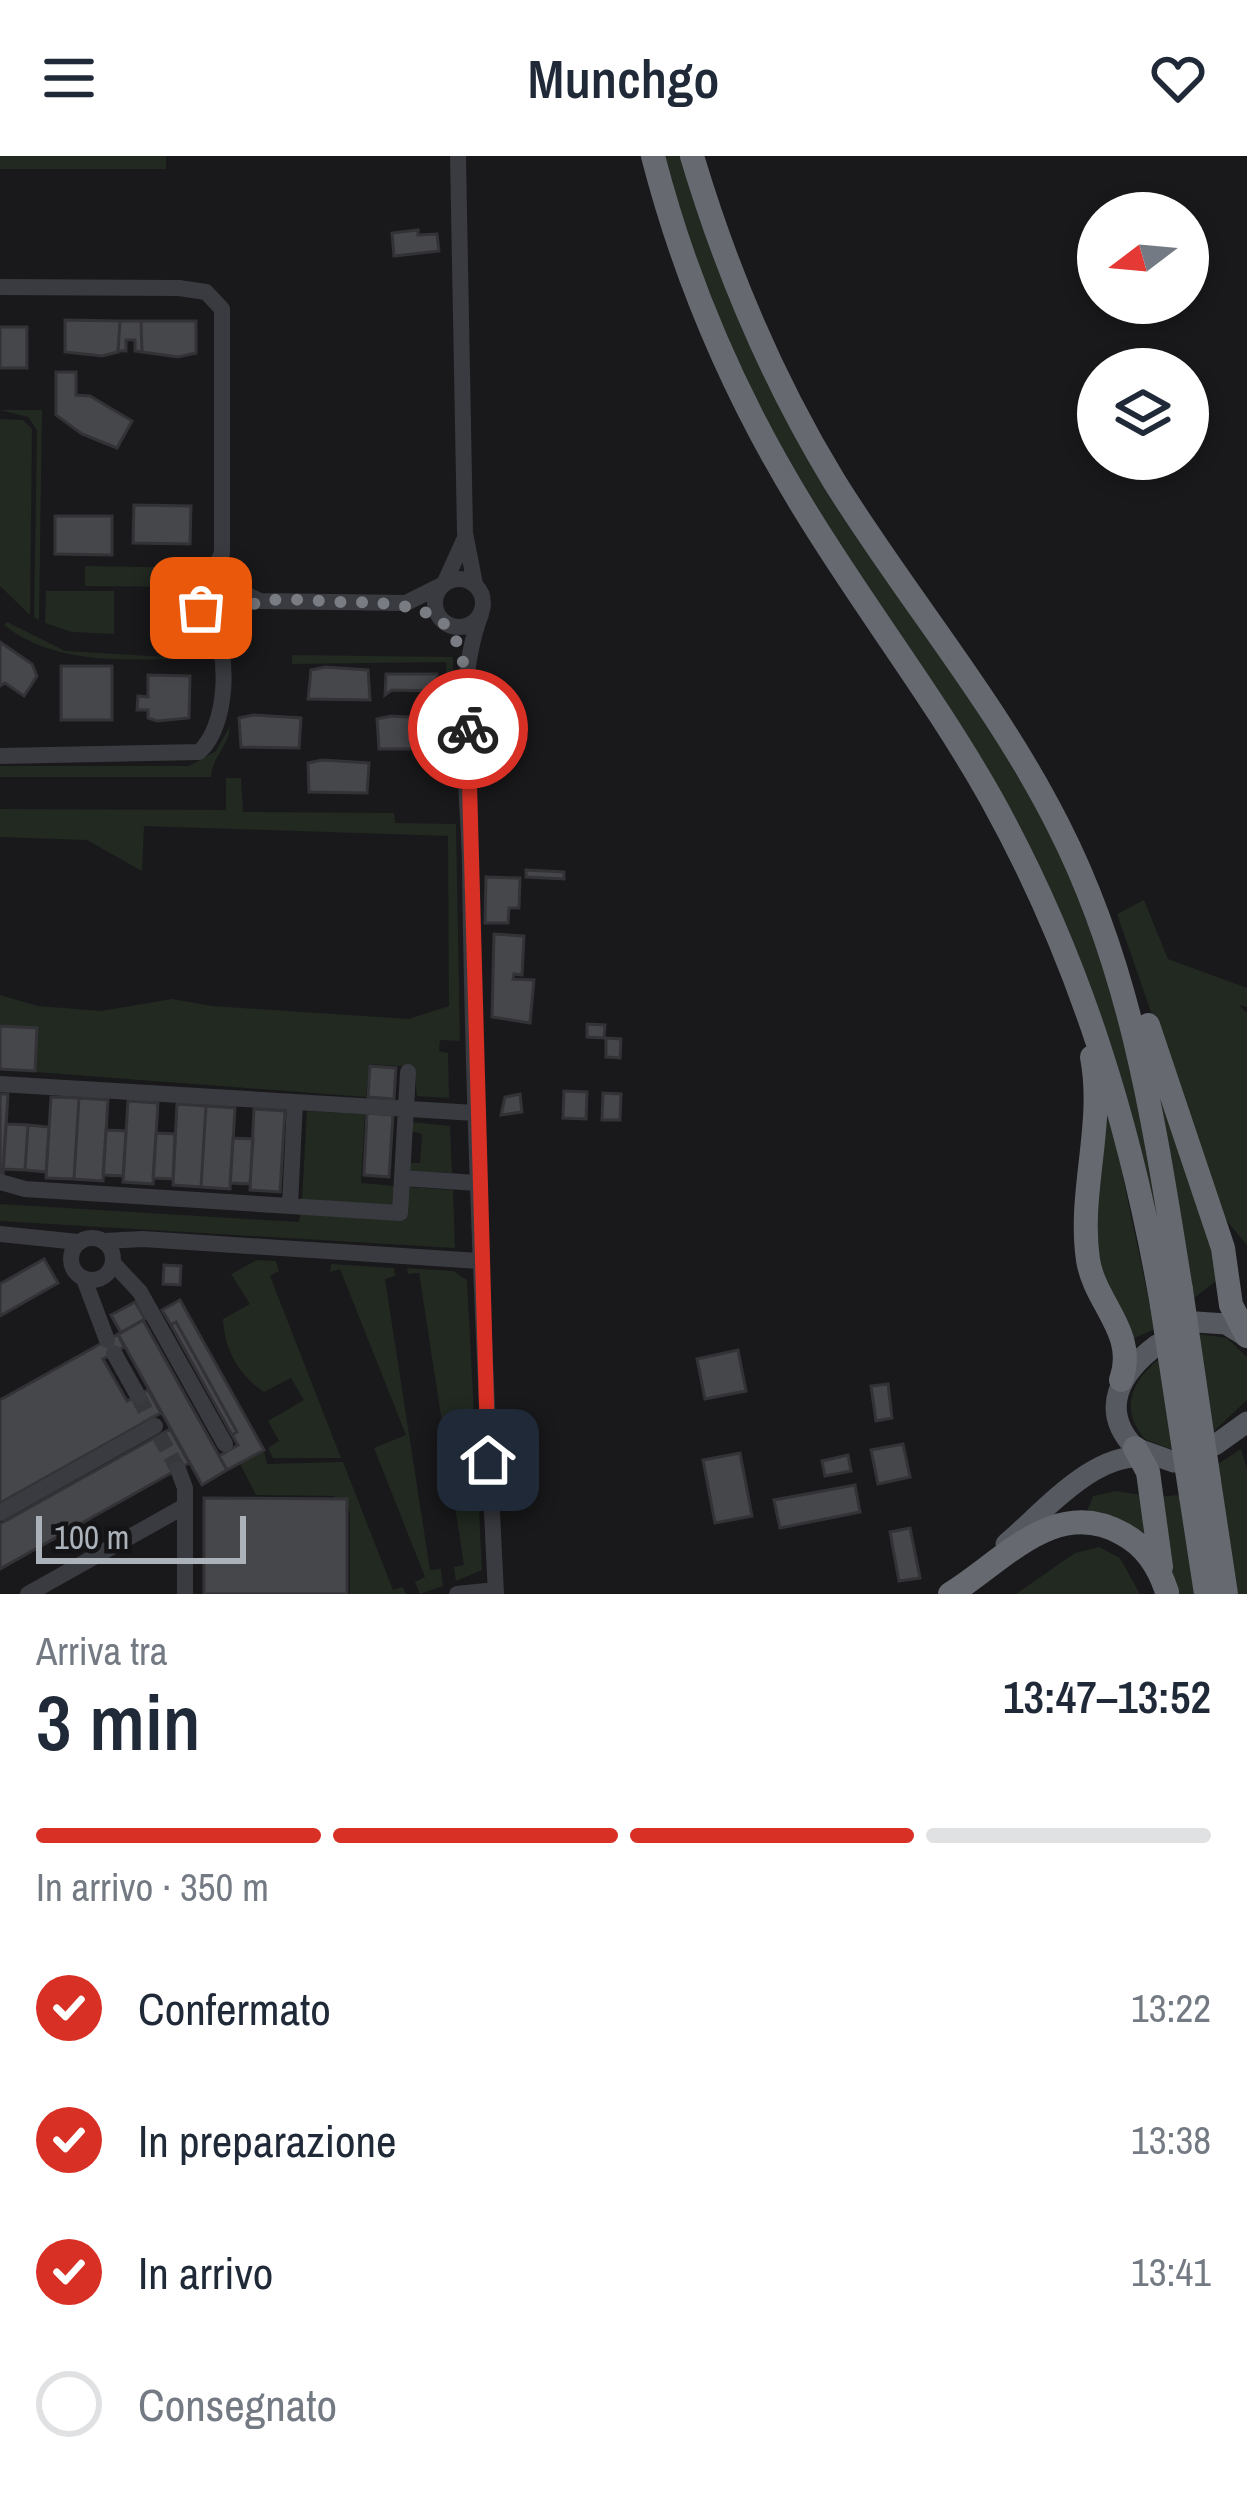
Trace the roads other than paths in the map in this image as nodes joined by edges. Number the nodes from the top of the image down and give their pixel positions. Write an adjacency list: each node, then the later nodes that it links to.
1 (458, 156): 5 (street)
2 (653, 156): 19 (highway)
3 (692, 156): 18 (highway)
4 (0, 286): 6 (street)
5 (465, 533): 8 (street); 9 (street)
6 (222, 553): 7 (street); 10 (street)
7 (210, 582): 10 (street); 13 (street)
8 (444, 584): 9 (street); 11 (street); 14 (street)
9 (475, 584): 12 (street)
10 (241, 602): 11 (street); 13 (street); 15 (street)
11 (406, 603): 14 (street)
12 (481, 614): 14 (street); 16 (street)
13 (210, 619): 15 (street)
14 (442, 620): 16 (street)
15 (221, 640): 17 (street)
16 (467, 666): 24 (street)
17 (0, 756)
18 (1058, 823): 29 (highway); 38 (highway)
19 (1043, 900): 38 (highway); 42 (highway)
20 (408, 1072): 23 (street)
21 (0, 1084): 22 (street)
22 (296, 1102): 23 (street); 28 (street)
23 (406, 1109): 24 (street); 25 (street)
24 (475, 1113): 27 (street)
25 (402, 1178): 27 (street); 28 (street)
26 (0, 1182): 28 (street)
27 (477, 1183): 35 (street)
28 (290, 1205)
29 (1211, 1210): 34 (highway); 40 (highway)
30 (0, 1234): 32 (street)
31 (104, 1241): 32 (street); 33 (street); 36 (street)
32 (78, 1242): 37 (street)
33 (155, 1242): 35 (street); 36 (street)
34 (1247, 1254)
35 (479, 1261): 57 (street)
36 (113, 1262): 37 (street); 47 (street)
37 (92, 1279): 43 (street)
38 (1171, 1298): 53 (highway, bridge)
39 (1196, 1322): 40 (main road)
40 (1242, 1330)
41 (1157, 1345): 42 (main road)
42 (1121, 1380): 44 (main road)
43 (138, 1396)
44 (1115, 1407): 49 (main road); 52 (main road)
45 (1247, 1422): 48 (main road)
46 (155, 1426): 55 (street)
47 (225, 1444)
48 (1215, 1445)
49 (1142, 1454): 50 (main road); 52 (main road); 58 (highway)
50 (1174, 1462)
51 (178, 1469): 54 (street)
52 (1093, 1471): 56 (main road)
53 (1200, 1489): 63 (highway); 64 (highway)
54 (185, 1506): 59 (street); 60 (street)
55 (0, 1513)
56 (953, 1588): 58 (highway); 62 (main road)
57 (496, 1592): 61 (street)
58 (1167, 1593)
59 (28, 1594)
60 (185, 1594)
61 (458, 1594)
62 (931, 1594)
63 (1206, 1594)
64 (1226, 1594)

